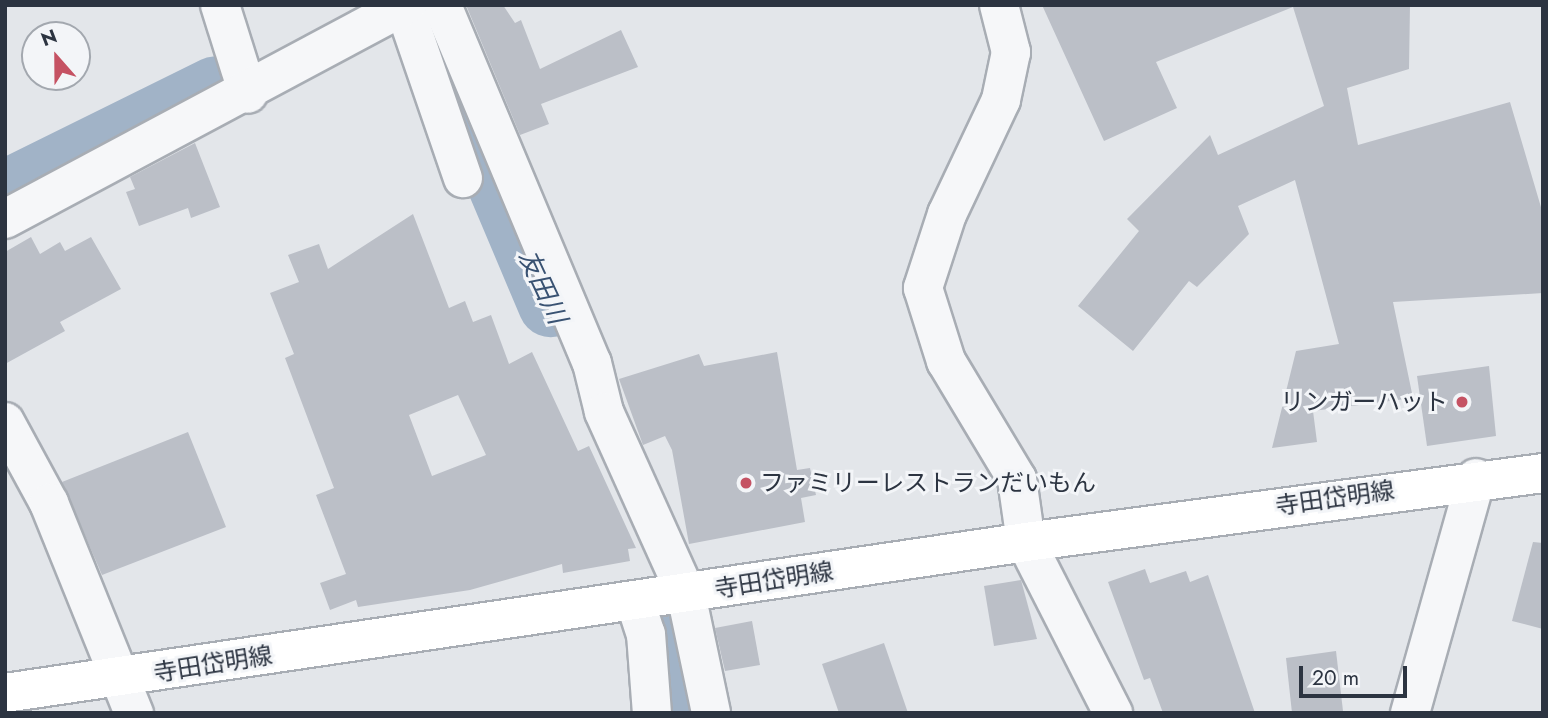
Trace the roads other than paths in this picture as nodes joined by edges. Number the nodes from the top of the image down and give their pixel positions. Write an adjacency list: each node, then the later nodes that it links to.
1 (220, 5): 5 (street)
2 (442, 5): 12 (street)
3 (999, 5): 11 (street)
4 (405, 6): 5 (street); 6 (street)
5 (243, 80): 7 (street)
6 (463, 178)
7 (5, 219)
8 (5, 422): 14 (street)
9 (1543, 473): 10 (main road, 寺田岱明線)
10 (1476, 478): 11 (main road, 寺田岱明線); 20 (street)
11 (1026, 542): 12 (main road, 寺田岱明線); 19 (street)
12 (686, 594): 13 (main road, 寺田岱明線); 18 (street)
13 (635, 601): 14 (main road, 寺田岱明線); 17 (street)
14 (118, 678): 15 (main road, 寺田岱明線); 16 (street)
15 (5, 693)
16 (134, 713)
17 (652, 713)
18 (711, 713)
19 (1113, 713)
20 (1410, 713)

